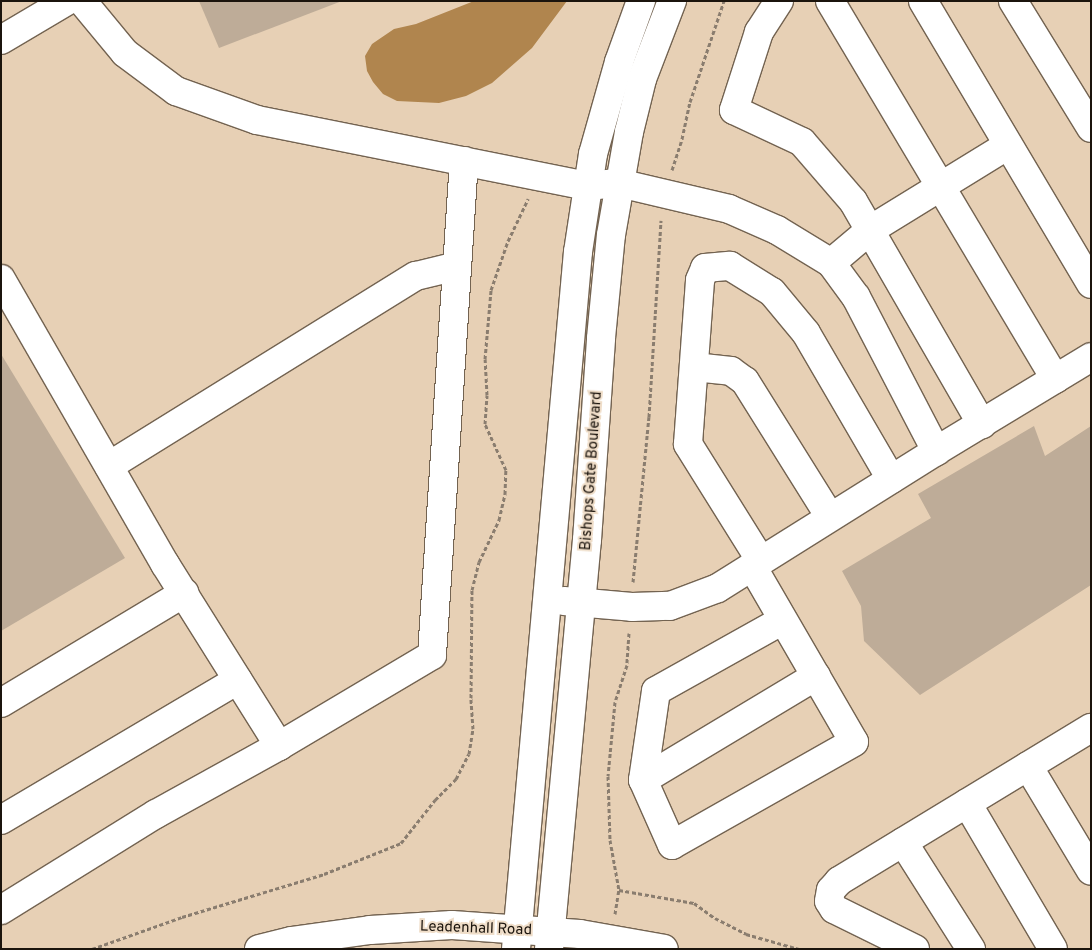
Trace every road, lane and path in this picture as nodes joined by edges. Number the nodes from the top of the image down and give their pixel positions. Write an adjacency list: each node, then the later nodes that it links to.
1 (67, 1): 10 (street)
2 (82, 1): 13 (street)
3 (641, 1): 15 (street)
4 (672, 1): 14 (street, Bishops Gate Boulevard)
5 (724, 1): 17 (path)
6 (779, 1): 18 (street)
7 (830, 1): 16 (street)
8 (923, 1): 12 (street)
9 (1013, 1): 11 (street)
10 (1, 40)
11 (1091, 128)
12 (1008, 145): 16 (street); 22 (street)
13 (464, 161): 15 (street); 20 (street)
14 (618, 184): 15 (street); 17 (street); 34 (street, Bishops Gate Boulevard)
15 (588, 186): 33 (street)
16 (941, 186): 18 (street); 25 (street)
17 (665, 194): 19 (street); 35 (path)
18 (870, 230): 19 (street); 26 (street)
19 (831, 263): 27 (street)
20 (457, 266): 28 (street); 41 (street)
21 (1, 279): 28 (street)
22 (1091, 284)
23 (1091, 357): 25 (street)
24 (694, 367): 29 (street); 30 (street); 31 (street)
25 (1055, 380): 26 (street)
26 (982, 424): 27 (street)
27 (936, 450): 29 (street)
28 (109, 466): 32 (street)
29 (891, 480): 30 (street)
30 (830, 518): 31 (street)
31 (756, 564): 35 (street); 36 (street)
32 (184, 593): 38 (street); 39 (street)
33 (548, 599): 34 (street); 49 (street)
34 (581, 603): 35 (street); 50 (street, Bishops Gate Boulevard)
35 (632, 607): 53 (path)
36 (783, 620): 37 (street); 43 (street)
37 (816, 676): 43 (street); 43 (street)
38 (238, 680): 41 (street); 45 (street)
39 (1, 703)
40 (1091, 728): 42 (street)
41 (278, 746): 48 (street)
42 (1028, 766): 44 (street); 47 (street)
43 (643, 780)
44 (967, 803): 46 (street); 56 (street)
45 (1, 820)
46 (904, 842): 54 (street); 55 (street)
47 (1091, 871)
48 (1, 910)
49 (517, 938): 50 (street, Leadenhall Road); 51 (street, Leadenhall Road)
50 (550, 940): 52 (street, Leadenhall Road)
51 (259, 949)
52 (664, 949)
53 (799, 949)
54 (915, 949)
55 (970, 949)
56 (1053, 949)

